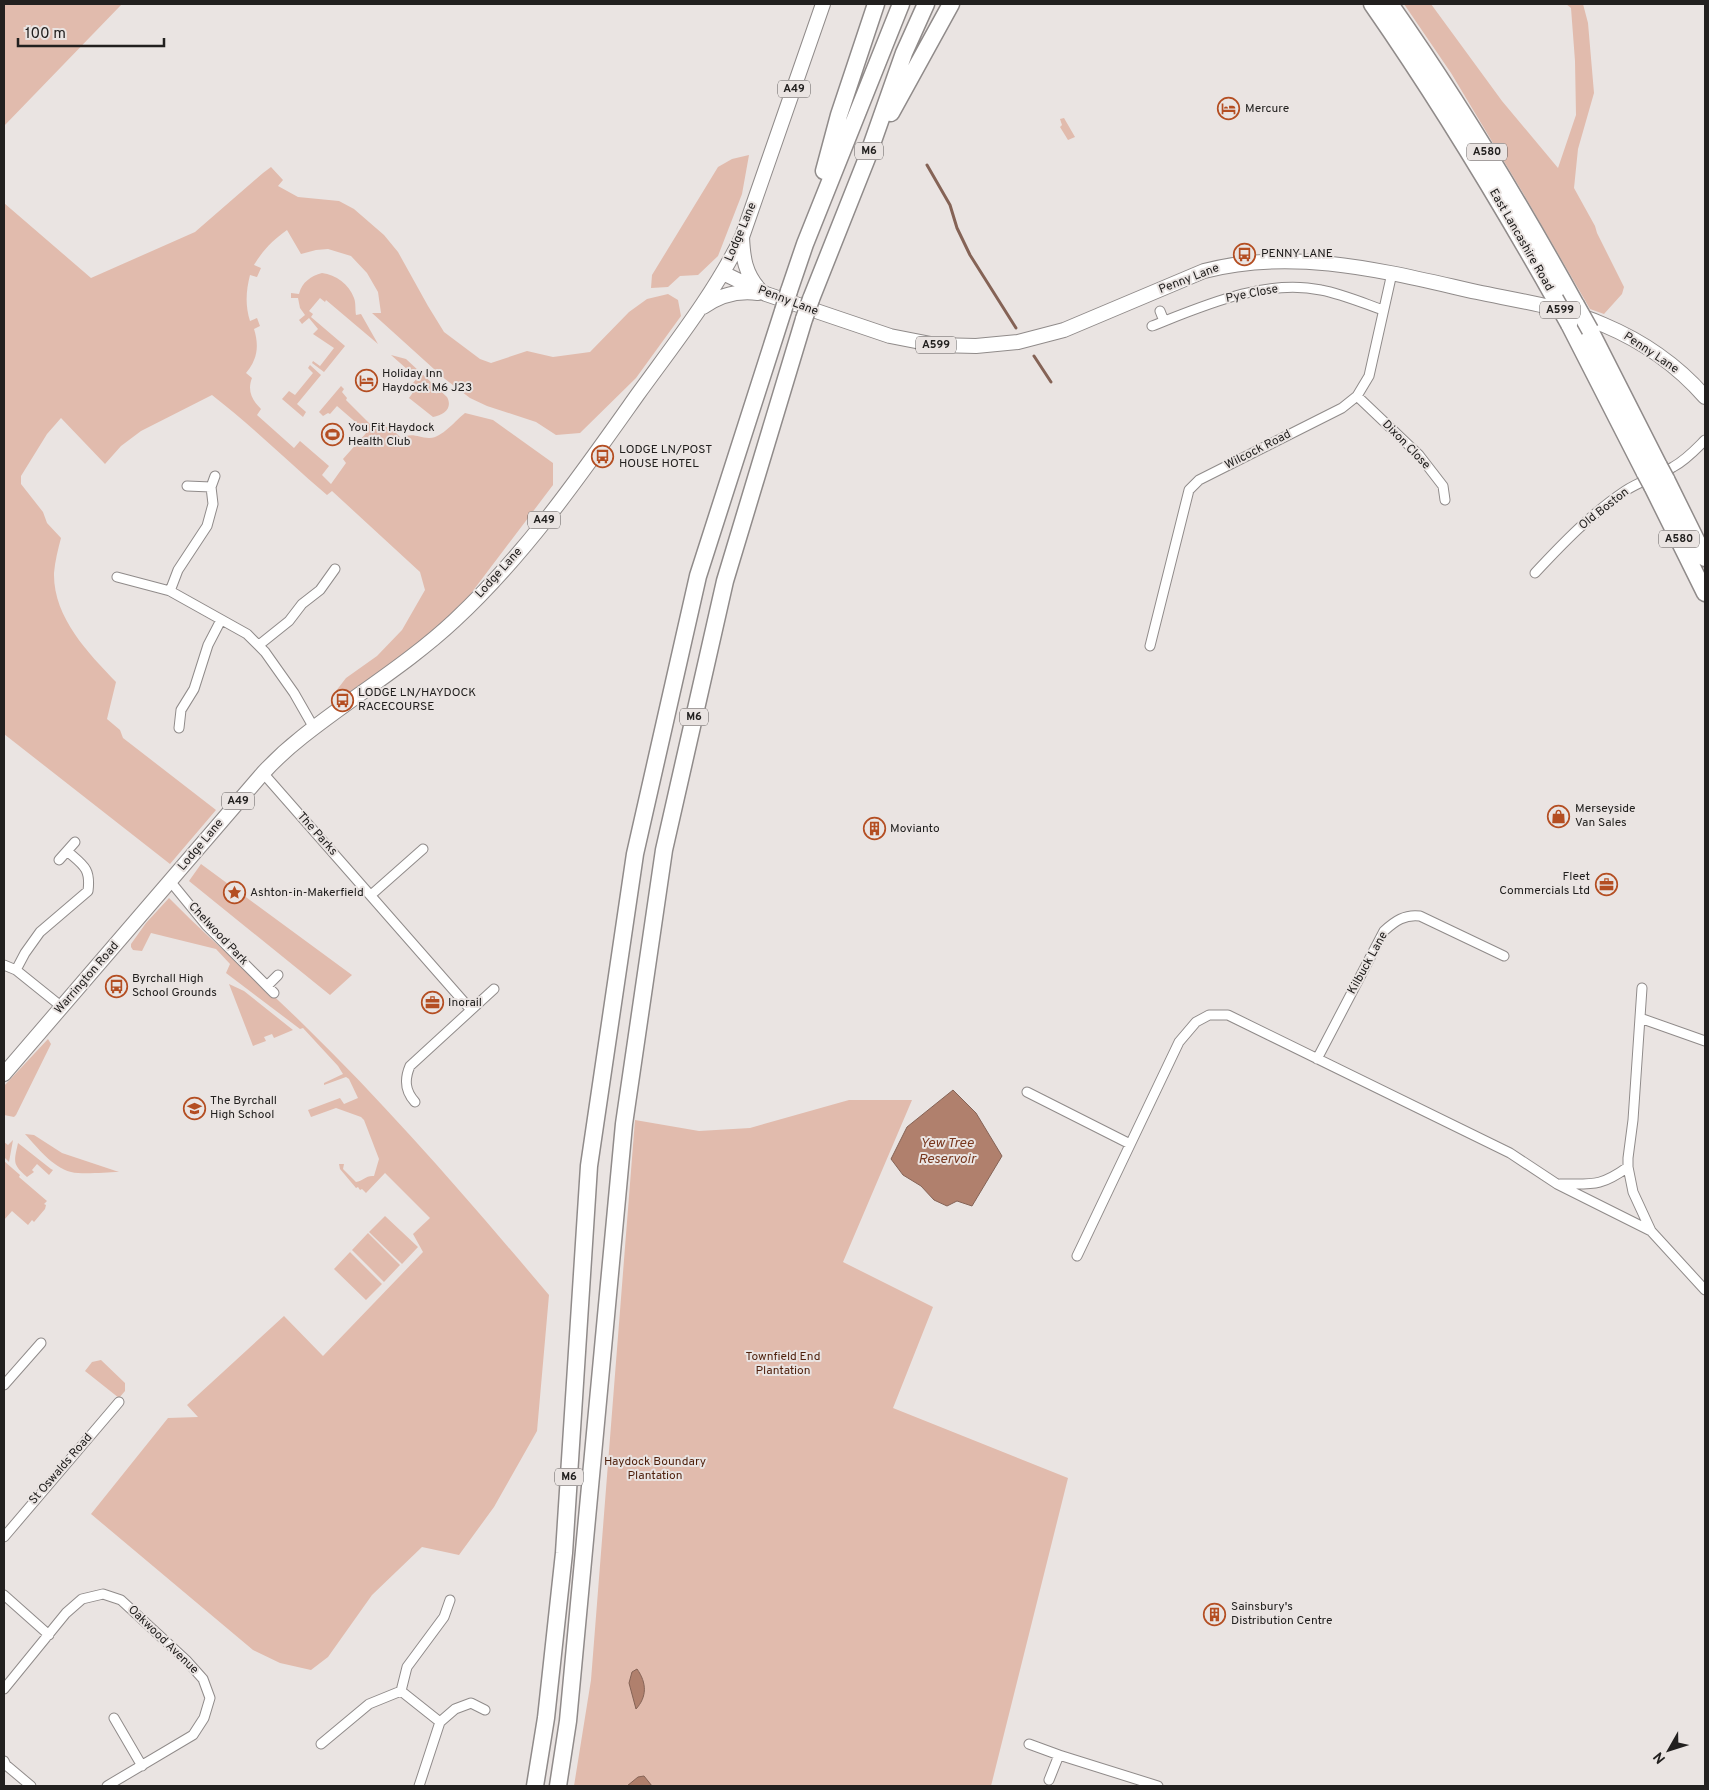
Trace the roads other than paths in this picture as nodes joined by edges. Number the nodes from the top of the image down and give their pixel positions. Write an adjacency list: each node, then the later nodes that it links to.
1 (823, 4): 9 (main road, Lodge Lane / A49)
2 (876, 4): 10 (highway)
3 (901, 4): 10 (highway, M6)
4 (926, 4): 8 (highway, M6)
5 (951, 4): 8 (highway)
6 (1372, 4): 23 (highway, East Lancashire Road / A580, bridge)
7 (1390, 4): 23 (highway, East Lancashire Road / A580, bridge)
8 (867, 158): 87 (highway, M6, bridge)
9 (742, 237): 11 (main road, Lodge Lane / A49); 13 (main road)
10 (806, 244): 86 (highway, M6, bridge)
11 (723, 273): 13 (main road, Penny Lane / A599); 14 (main road, Lodge Lane / A49)
12 (1392, 273): 13 (main road, Penny Lane / A599); 16 (street, Wilcock Road); 20 (main road, Penny Lane / A599)
13 (766, 294): 14 (main road, A599)
14 (701, 308): 37 (main road, Lodge Lane / A49)
15 (1160, 310): 17 (street)
16 (1383, 310): 17 (street, Pye Close); 19 (street, Wilcock Road)
17 (1164, 321): 18 (street, Pye Close)
18 (1152, 326)
19 (1357, 396): 26 (street, Dixon Close); 35 (street, Wilcock Road)
20 (1705, 397)
21 (1705, 440): 29 (street, Old Boston)
22 (215, 476): 25 (street)
23 (1655, 476): 27 (highway, East Lancashire Road / A580); 32 (highway, East Lancashire Road / A580)
24 (186, 486): 25 (street)
25 (211, 487): 31 (street)
26 (1445, 500)
27 (1705, 558)
28 (335, 569): 34 (street)
29 (1535, 573)
30 (117, 577): 31 (street)
31 (170, 591): 33 (street)
32 (1705, 593)
33 (221, 620): 34 (street); 36 (street)
34 (259, 645): 37 (street)
35 (1150, 646)
36 (179, 728)
37 (314, 728): 38 (main road, Lodge Lane / A49)
38 (263, 773): 43 (main road, Lodge Lane / A49); 44 (street, The Parks)
39 (75, 842): 41 (street)
40 (423, 849): 44 (street)
41 (67, 851): 42 (street); 47 (street)
42 (59, 860)
43 (170, 881): 48 (street, Chelwood Park); 51 (main road, Warrington Road / A49)
44 (370, 895): 52 (street, The Parks)
45 (1504, 956): 55 (street, Kilbuck Lane)
46 (4, 965): 47 (street)
47 (16, 970): 51 (street)
48 (278, 975)
49 (494, 988): 52 (street)
50 (1642, 988): 53 (street)
51 (62, 1007): 56 (main road, Warrington Road / A49)
52 (471, 1010): 58 (street)
53 (1640, 1018): 54 (street); 60 (street)
54 (1705, 1041)
55 (1317, 1059): 59 (street); 61 (street)
56 (4, 1074)
57 (1028, 1092): 59 (street)
58 (415, 1102)
59 (1130, 1144): 63 (street)
60 (1628, 1167): 61 (street); 62 (street)
61 (1557, 1184): 62 (street)
62 (1651, 1231): 64 (street)
63 (1077, 1256)
64 (1705, 1290)
65 (41, 1343): 66 (street)
66 (4, 1385)
67 (119, 1402): 68 (street, St Oswalds Road)
68 (4, 1536)
69 (4, 1595): 71 (street)
70 (450, 1600): 73 (street)
71 (49, 1635): 72 (street, Oakwood Avenue); 81 (street, Oakwood Avenue)
72 (4, 1689)
73 (401, 1691): 76 (street); 77 (street)
74 (485, 1710): 76 (street)
75 (114, 1718): 81 (street)
76 (440, 1722): 85 (street)
77 (321, 1744)
78 (1029, 1744): 79 (street)
79 (1059, 1755): 82 (street); 88 (street)
80 (4, 1761): 83 (street)
81 (142, 1766): 84 (street, Oakwood Avenue)
82 (1049, 1780)
83 (31, 1786)
84 (107, 1786)
85 (419, 1786)
86 (535, 1786)
87 (558, 1786)
88 (1158, 1786)

